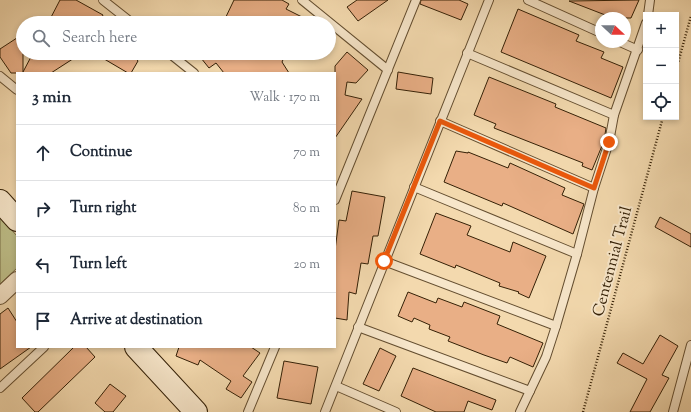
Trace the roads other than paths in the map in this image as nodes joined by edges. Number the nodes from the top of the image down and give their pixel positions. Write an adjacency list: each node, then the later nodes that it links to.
1 (103, 0): 8 (lane)
2 (302, 0): 9 (lane)
3 (416, 0): 17 (lane)
4 (489, 0): 15 (lane)
5 (528, 0): 11 (lane)
6 (650, 0): 7 (lane)
7 (648, 12)
8 (123, 16)
9 (322, 16)
10 (336, 28): 17 (lane)
11 (595, 30)
12 (643, 33): 14 (lane)
13 (631, 47): 14 (lane)
14 (638, 50): 21 (lane)
15 (467, 53): 21 (lane); 22 (lane)
16 (178, 60): 18 (lane)
17 (388, 70): 25 (lane)
18 (193, 72)
19 (0, 76): 20 (lane)
20 (16, 89)
21 (614, 115): 24 (lane)
22 (440, 121): 23 (lane); 24 (lane)
23 (414, 187): 28 (lane); 29 (lane)
24 (594, 188): 28 (lane)
25 (336, 198)
26 (0, 201): 27 (street)
27 (16, 219)
28 (577, 254): 32 (lane)
29 (384, 261): 32 (lane); 33 (lane)
30 (16, 281): 31 (street)
31 (0, 296)
32 (556, 326): 40 (lane)
33 (358, 327): 38 (lane); 40 (lane)
34 (691, 345): 46 (lane)
35 (43, 348): 39 (lane)
36 (275, 348): 42 (lane)
37 (142, 350): 41 (street)
38 (336, 386): 43 (lane); 44 (lane)
39 (0, 388)
40 (530, 391): 45 (lane)
41 (196, 412)
42 (248, 412)
43 (325, 412)
44 (396, 412)
45 (520, 412)
46 (673, 412)

